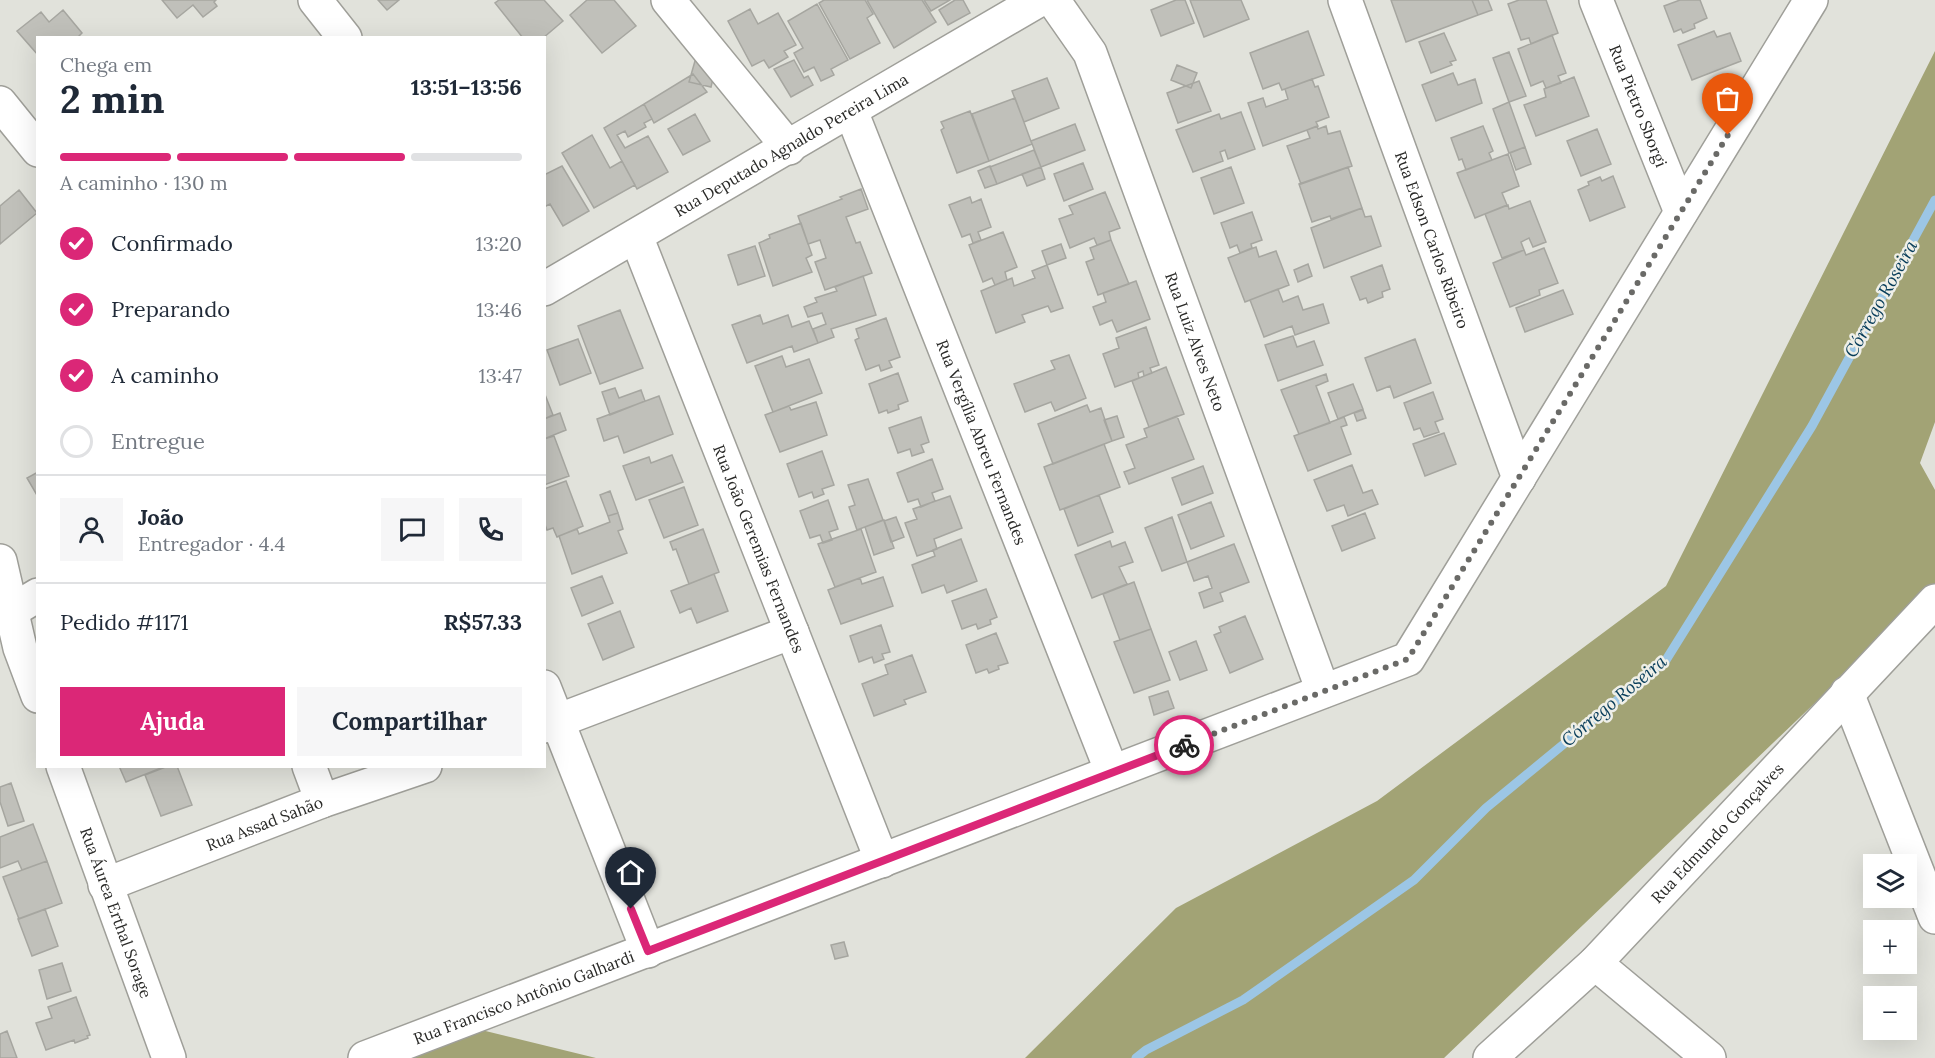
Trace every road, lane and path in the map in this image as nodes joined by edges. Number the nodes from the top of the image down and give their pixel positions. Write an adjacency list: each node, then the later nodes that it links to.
1 (315, 0): 8 (street)
2 (668, 0): 11 (street)
3 (1039, 0): 10 (street, Rua Deputado Agnaldo Pereira Lima)
4 (1053, 0): 22 (street, Rua Luiz Alves Neto)
5 (1346, 0): 16 (street, Rua Edson Carlos Ribeiro)
6 (1596, 0): 13 (street, Rua Pietro Sborgi)
7 (1811, 0): 13 (street, Rua Francisco Antônio Galhardi)
8 (343, 36)
9 (0, 103): 12 (street)
10 (851, 111): 11 (street, Rua Deputado Agnaldo Pereira Lima); 29 (street, Rua Vergília Abreu Fernandes)
11 (789, 147): 14 (street, Rua Deputado Agnaldo Pereira Lima)
12 (36, 148)
13 (1681, 212): 16 (street, Rua Francisco Antônio Galhardi)
14 (636, 236): 15 (street, Rua Deputado Agnaldo Pereira Lima); 20 (street, Rua João Geremias Fernandes)
15 (546, 286)
16 (1519, 478): 22 (street, Rua Francisco Antônio Galhardi)
17 (0, 561): 19 (street)
18 (1935, 601): 23 (street, Rua Edmundo Gonçalves)
19 (16, 608): 21 (street)
20 (792, 632): 25 (street); 31 (street, Rua João Geremias Fernandes)
21 (36, 691)
22 (1323, 691): 29 (street, Rua Francisco Antônio Galhardi)
23 (1847, 693): 33 (street); 35 (street, Rua Edmundo Gonçalves)
24 (546, 698): 25 (street)
25 (551, 724): 34 (street)
26 (64, 768): 32 (street, Rua Áurea Erthal Sorage)
27 (310, 768): 30 (street)
28 (420, 768): 30 (street, Rua Assad Sahão)
29 (1112, 772): 31 (street, Rua Francisco Antônio Galhardi)
30 (322, 801): 32 (street, Rua Assad Sahão)
31 (882, 861): 34 (street, Rua Francisco Antônio Galhardi)
32 (105, 885): 36 (street, Rua Áurea Erthal Sorage)
33 (1935, 917)
34 (648, 951): 37 (street, Rua Francisco Antônio Galhardi)
35 (1595, 963): 38 (street, Rua Edmundo Gonçalves); 39 (street)
36 (169, 1058)
37 (364, 1058)
38 (1490, 1058)
39 (1709, 1058)

